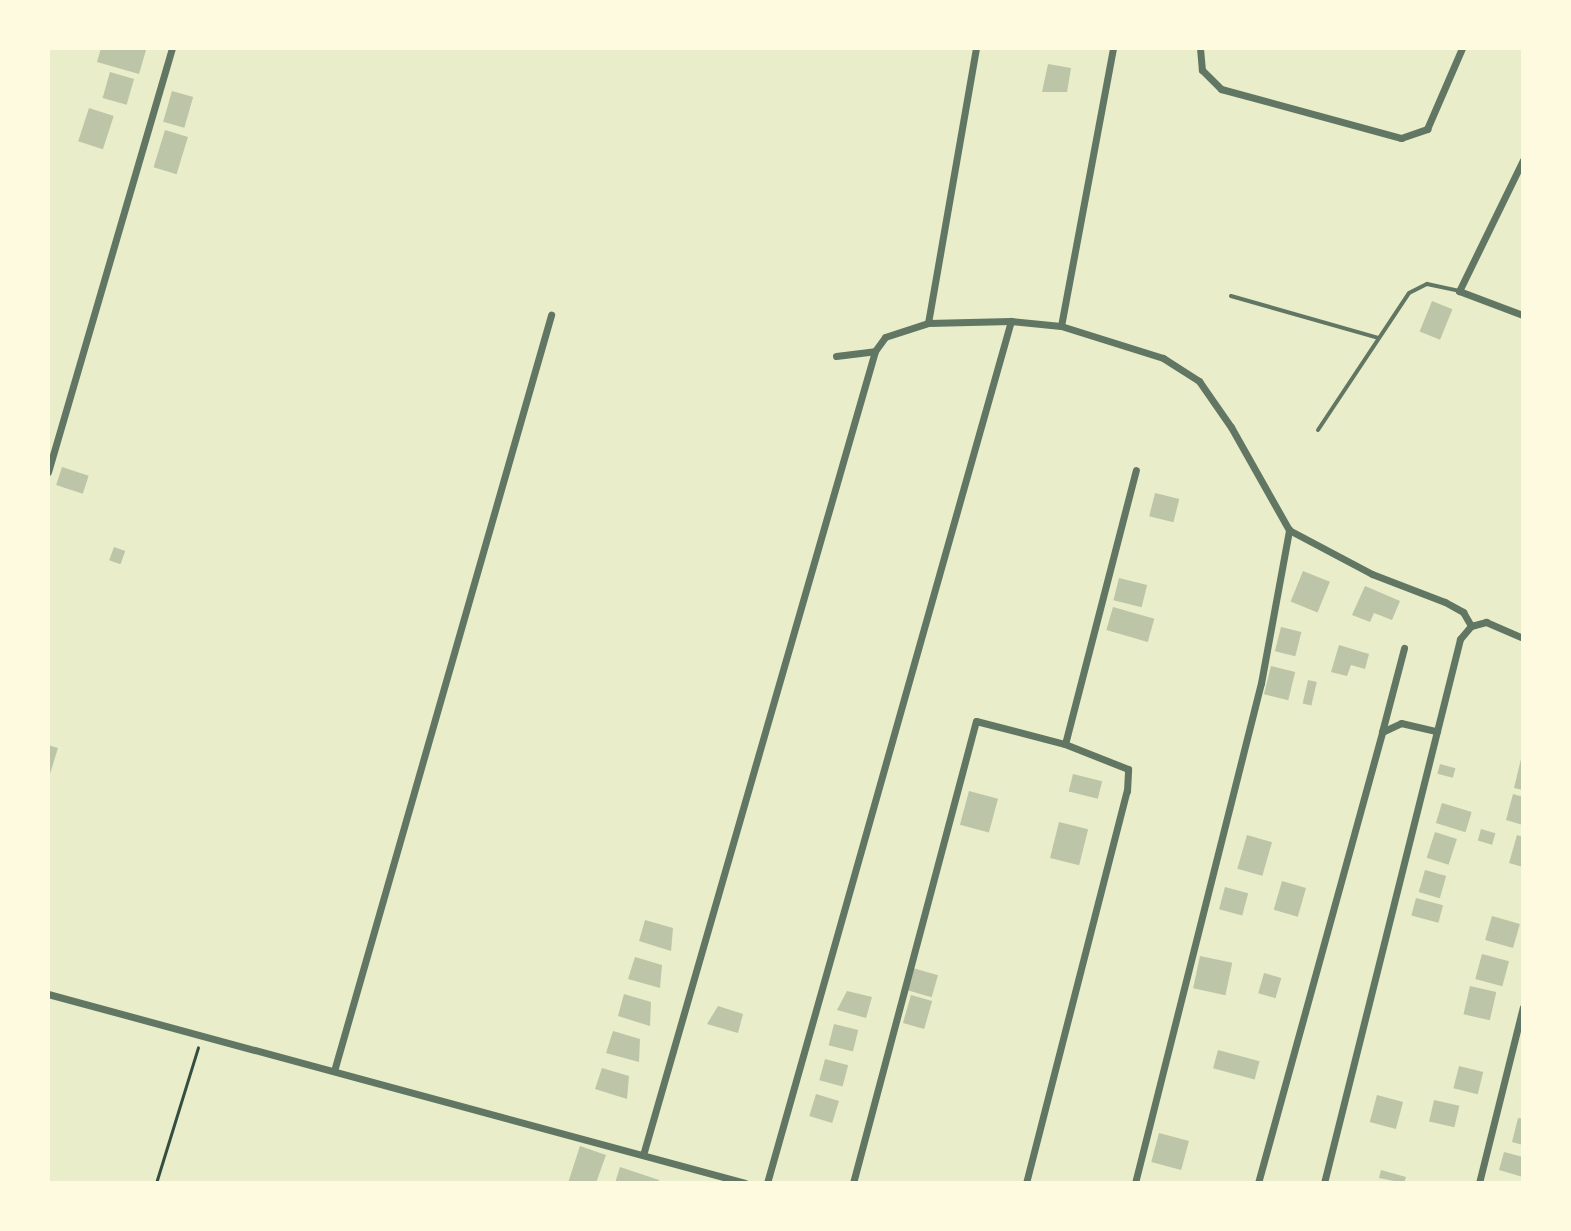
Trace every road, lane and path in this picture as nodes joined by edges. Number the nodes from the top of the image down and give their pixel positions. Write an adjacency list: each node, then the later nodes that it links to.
1 (172, 48): 19 (street)
2 (976, 48): 12 (street)
3 (1113, 48): 13 (street)
4 (1200, 48): 5 (street)
5 (1462, 48)
6 (1523, 160): 7 (street)
7 (1459, 291): 10 (street); 14 (lane)
8 (1231, 296): 14 (lane)
9 (551, 315): 30 (street)
10 (1523, 315)
11 (1011, 321): 12 (street); 13 (street); 34 (street)
12 (928, 323): 15 (street)
13 (1061, 326): 20 (street)
14 (1378, 338): 17 (lane)
15 (875, 351): 16 (street); 31 (street)
16 (836, 356)
17 (1318, 430)
18 (1136, 470): 26 (street)
19 (48, 472)
20 (1289, 530): 21 (street); 37 (street)
21 (1471, 626): 22 (street); 24 (street)
22 (1523, 638)
23 (1404, 648): 25 (street)
24 (1437, 731): 25 (street); 39 (street)
25 (1382, 732): 38 (street)
26 (1065, 744): 35 (street); 36 (street)
27 (48, 994): 29 (street)
28 (1523, 1007): 40 (street)
29 (201, 1036): 30 (street); 32 (path)
30 (334, 1071): 31 (street)
31 (643, 1155): 33 (street)
32 (156, 1183)
33 (745, 1183)
34 (767, 1183)
35 (853, 1183)
36 (1026, 1183)
37 (1135, 1183)
38 (1258, 1183)
39 (1324, 1183)
40 (1479, 1183)

